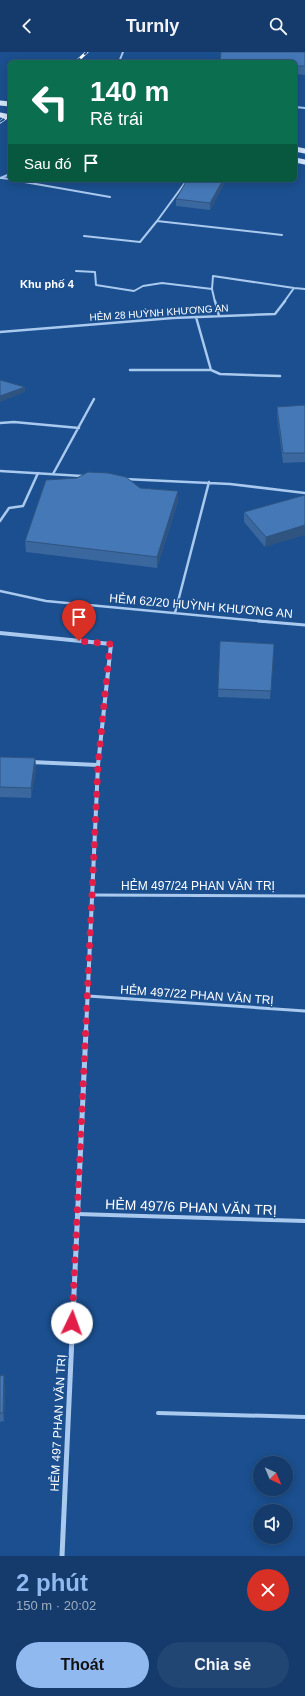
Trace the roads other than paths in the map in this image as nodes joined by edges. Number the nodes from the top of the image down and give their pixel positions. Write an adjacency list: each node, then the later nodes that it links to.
1 (24, 182): 3 (lane)
2 (186, 182): 4 (lane)
3 (110, 197)
4 (157, 221): 5 (lane); 6 (lane)
5 (282, 235)
6 (84, 236)
7 (76, 271): 9 (lane)
8 (294, 288): 9 (lane); 10 (lane); 11 (lane, HẺM 28 HUỲNH KHƯƠNG AN)
9 (212, 289): 11 (lane)
10 (305, 289)
11 (219, 316): 12 (lane, HẺM 28 HUỲNH KHƯƠNG AN)
12 (196, 317): 13 (lane, HẺM 28 HUỲNH KHƯƠNG AN); 15 (lane)
13 (0, 332)
14 (130, 370): 15 (lane)
15 (211, 370): 16 (lane)
16 (280, 376)
17 (94, 400): 19 (lane)
18 (0, 423): 19 (lane)
19 (79, 428): 22 (lane)
20 (0, 471): 21 (lane)
21 (38, 474): 22 (lane); 27 (lane)
22 (53, 474): 23 (lane)
23 (85, 477)
24 (124, 479): 25 (lane)
25 (209, 482): 26 (lane); 29 (lane)
26 (305, 493)
27 (0, 521)
28 (0, 592): 29 (lane, HẺM 62/20 HUỲNH KHƯƠNG AN)
29 (176, 613): 30 (lane, HẺM 62/20 HUỲNH KHƯƠNG AN)
30 (305, 625)
31 (0, 633): 33 (street, HẺM 497 PHAN VĂN TRỊ)
32 (23, 762): 33 (street)
33 (98, 765): 34 (street, HẺM 497 PHAN VĂN TRỊ)
34 (92, 895): 35 (lane, HẺM 497/24 PHAN VĂN TRỊ); 36 (street, HẺM 497 PHAN VĂN TRỊ)
35 (305, 896)
36 (88, 996): 37 (lane, HẺM 497/22 PHAN VĂN TRỊ); 38 (street, HẺM 497 PHAN VĂN TRỊ)
37 (305, 1011)
38 (77, 1214): 39 (lane, HẺM 497/6 PHAN VĂN TRỊ); 42 (street, HẺM 497 PHAN VĂN TRỊ)
39 (305, 1221)
40 (158, 1413): 41 (lane)
41 (305, 1417)
42 (62, 1556)

